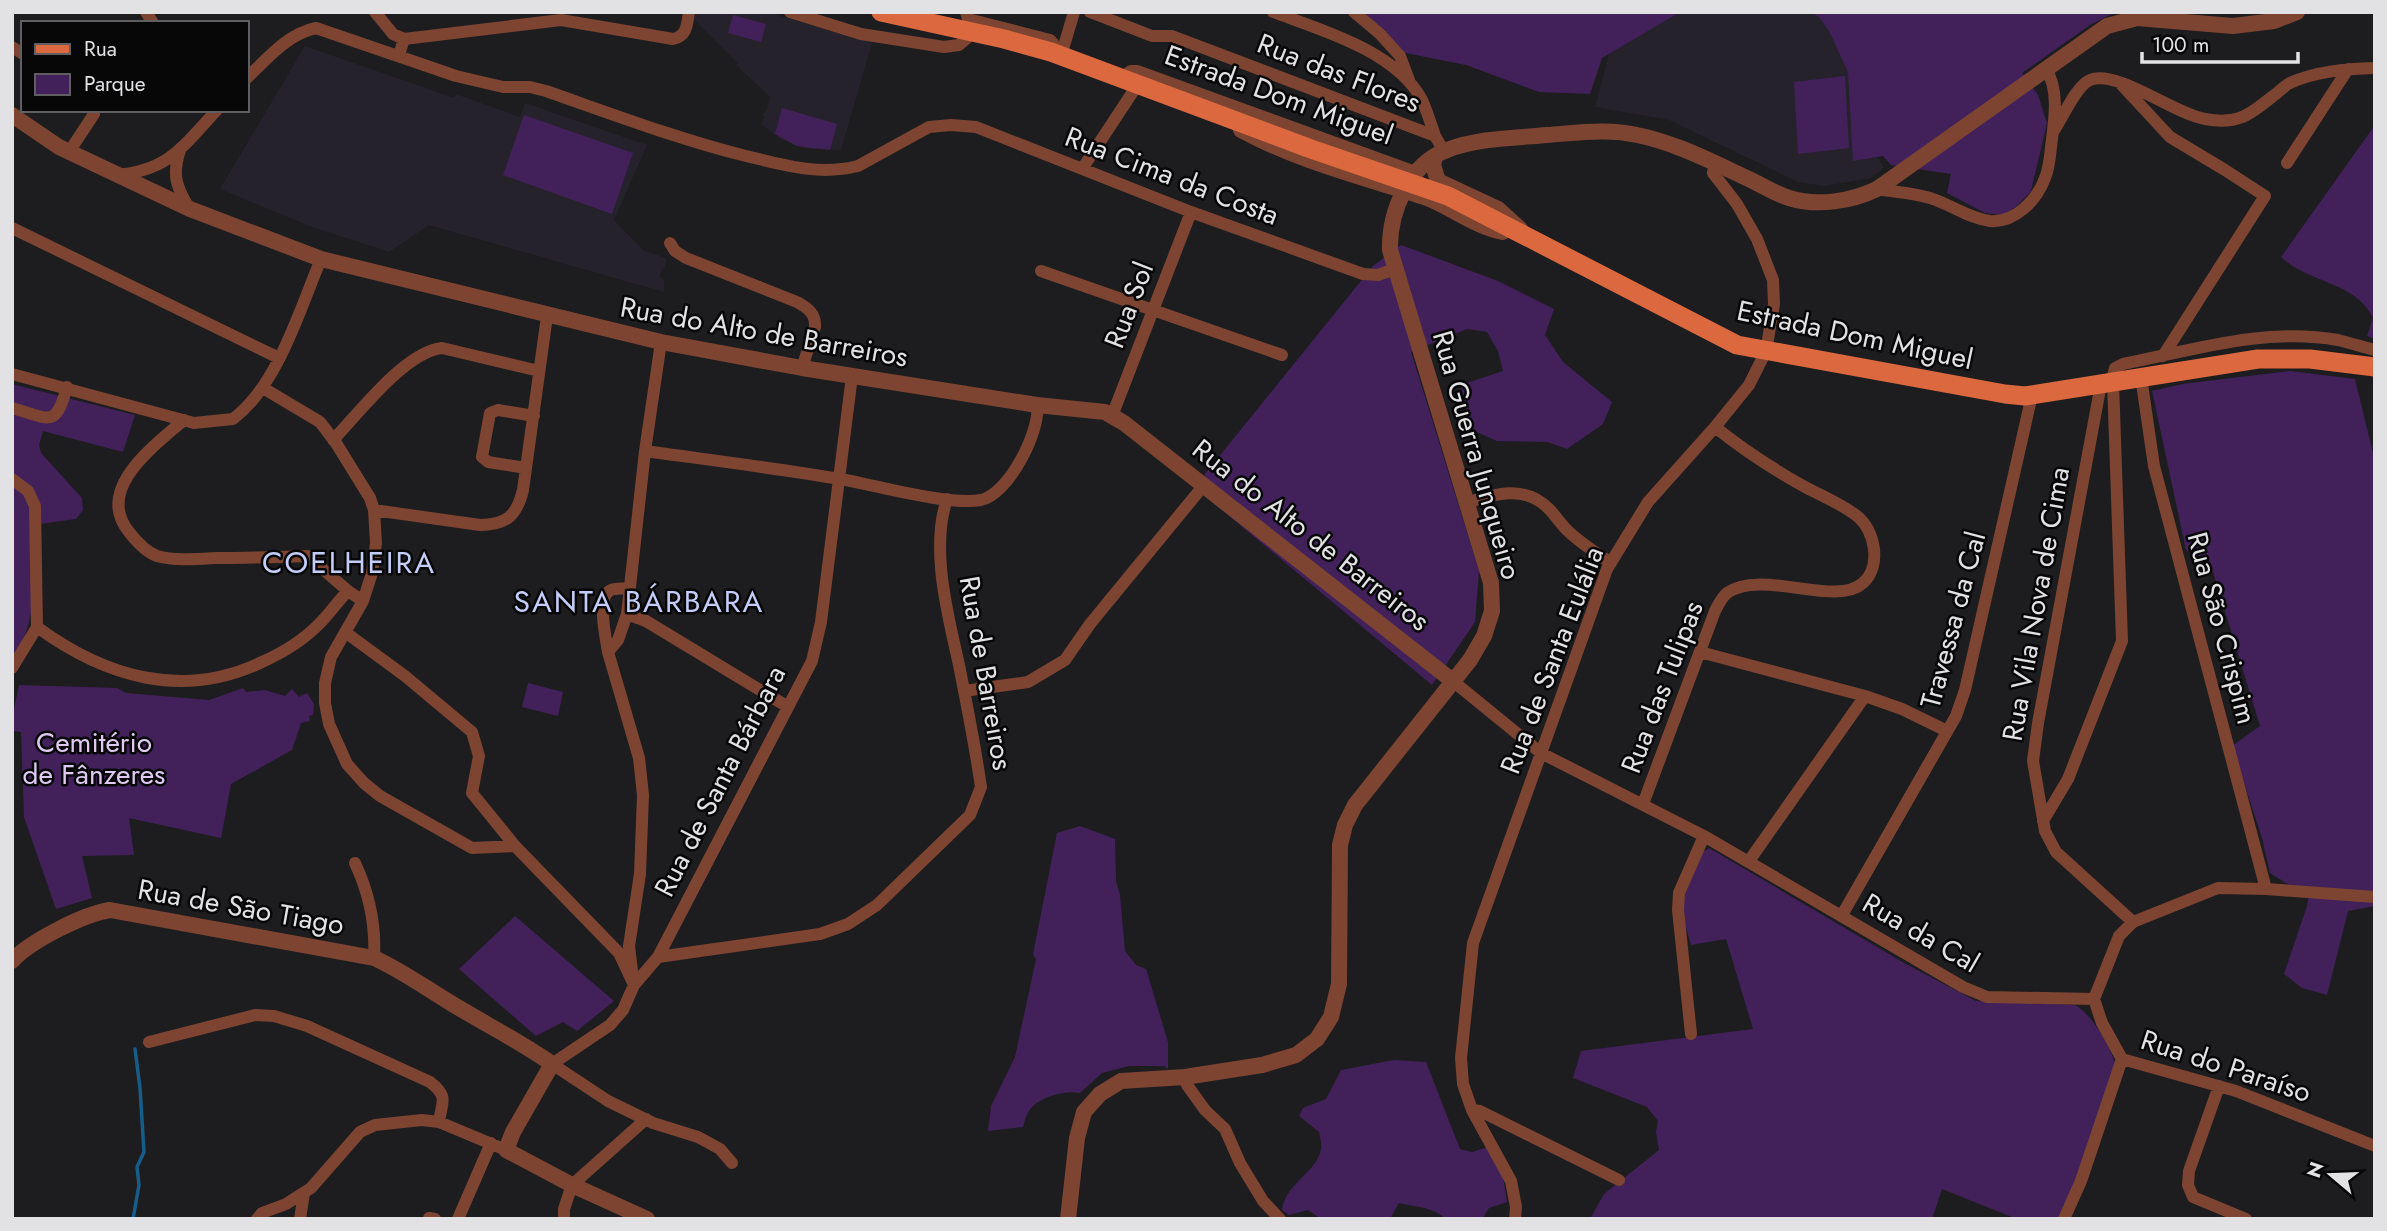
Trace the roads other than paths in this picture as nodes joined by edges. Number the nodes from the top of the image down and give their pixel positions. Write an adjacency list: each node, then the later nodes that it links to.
1 (376, 12): 13 (street)
2 (689, 12): 13 (street)
3 (790, 12): 12 (street)
4 (881, 12): 11 (main road, Estrada Dom Miguel)
5 (966, 12): 14 (street)
6 (1074, 12): 14 (street)
7 (1090, 12): 28 (street, Rua das Flores)
8 (1273, 12): 22 (street)
9 (1354, 12): 22 (street)
10 (2297, 12): 17 (street)
11 (913, 16): 12 (main road, Estrada Dom Miguel)
12 (973, 33): 14 (main road, Estrada Dom Miguel)
13 (404, 39): 15 (street)
14 (1056, 54): 20 (main road, Estrada Dom Miguel)
15 (398, 55): 19 (street); 35 (street, Rua Cima da Costa)
16 (2375, 68): 18 (street)
17 (2046, 69): 27 (street); 40 (street)
18 (2348, 69): 21 (street); 33 (street)
19 (248, 77)
20 (1132, 82): 26 (main road, Estrada Dom Miguel); 35 (street); 37 (street, Estrada Dom Miguel)
21 (2119, 82): 27 (street); 56 (street)
22 (1410, 83): 28 (street)
23 (94, 112): 30 (street)
24 (215, 112): 29 (street)
25 (12, 115): 30 (street, Rua do Alto de Barreiros)
26 (1227, 117): 41 (street, Estrada Dom Miguel); 45 (main road, Estrada Dom Miguel)
27 (2053, 132): 40 (street)
28 (1436, 136): 31 (street, Rua das Flores)
29 (180, 150): 34 (street); 38 (street)
30 (69, 152): 36 (street, Rua do Alto de Barreiros)
31 (1439, 154): 32 (street); 37 (street, Rua Guerra Junqueiro); 39 (street)
32 (1714, 163): 40 (street); 54 (street, Rua de Santa Eulália)
33 (2287, 163)
34 (153, 169): 36 (street); 38 (street)
35 (1082, 169): 43 (street, Rua Cima da Costa)
36 (116, 175): 42 (street, Rua do Alto de Barreiros)
37 (1414, 176): 39 (street, Estrada Dom Miguel); 41 (street, Rua Guerra Junqueiro)
38 (174, 178): 42 (street)
39 (1438, 181): 45 (street, Estrada Dom Miguel)
40 (1877, 189)
41 (1403, 192): 45 (street, Estrada Dom Miguel); 48 (street, Rua Guerra Junqueiro)
42 (190, 209): 47 (street, Rua do Alto de Barreiros)
43 (1191, 212): 48 (street, Rua Cima da Costa); 50 (street, Rua Sol)
44 (12, 228): 57 (street)
45 (1526, 236): 54 (main road, Estrada Dom Miguel)
46 (670, 243): 59 (street)
47 (321, 259): 51 (street, Rua do Alto de Barreiros); 57 (street)
48 (1395, 268): 81 (street, Rua Guerra Junqueiro)
49 (1041, 271): 50 (street)
50 (1154, 310): 55 (street); 71 (street, Rua Sol)
51 (547, 316): 52 (street, Rua do Alto de Barreiros); 60 (street)
52 (661, 342): 59 (street, Rua do Alto de Barreiros); 75 (street)
53 (2375, 350): 56 (street)
54 (1766, 351): 67 (main road, Estrada Dom Miguel); 73 (street, Rua de Santa Eulália)
55 (1282, 355)
56 (2163, 356): 64 (street)
57 (279, 358): 66 (street)
58 (2375, 367): 63 (main road, Estrada Dom Miguel)
59 (802, 369): 62 (street, Rua do Alto de Barreiros)
60 (539, 371): 70 (street); 74 (street)
61 (12, 374): 65 (street)
62 (852, 376): 68 (street, Rua do Alto de Barreiros); 78 (street, Rua de Santa Bárbara)
63 (2141, 377): 64 (main road, Estrada Dom Miguel); 105 (street, Rua São Crispim)
64 (2108, 383): 67 (main road, Estrada Dom Miguel); 100 (street, Rua Vila Nova de Cima); 100 (street)
65 (67, 387): 69 (street); 72 (street)
66 (263, 388): 72 (street); 74 (street)
67 (2032, 395): 97 (street, Travessa da Cal)
68 (1037, 405): 71 (street, Rua do Alto de Barreiros); 80 (street)
69 (12, 408)
70 (534, 416): 76 (street); 76 (street)
71 (1112, 416): 79 (street, Rua do Alto de Barreiros)
72 (184, 420): 85 (street)
73 (1715, 427): 83 (street, Rua de Santa Eulália); 91 (street, Rua das Tulipas)
74 (333, 440): 82 (street)
75 (645, 451): 78 (street); 84 (street)
76 (526, 468): 82 (street)
77 (12, 479): 88 (street)
78 (838, 479): 80 (street); 96 (street, Rua de Santa Bárbara)
79 (1204, 485): 93 (street, Rua do Alto de Barreiros); 94 (street)
80 (947, 499): 94 (street, Rua de Barreiros)
81 (1466, 503): 83 (street); 93 (street, Rua Guerra Junqueiro)
82 (374, 510): 86 (street)
83 (1611, 563): 98 (street, Rua de Santa Eulália)
84 (628, 588): 87 (street); 90 (street)
85 (348, 591): 86 (street); 88 (street)
86 (363, 601): 89 (street)
87 (627, 614): 90 (street); 96 (street)
88 (37, 627): 92 (street)
89 (345, 632): 102 (street); 102 (street)
90 (608, 652): 112 (street)
91 (1700, 652): 95 (street); 99 (street, Rua das Tulipas)
92 (12, 668)
93 (1454, 682): 98 (street, Rua da Cal); 118 (street, Rua Guerra Junqueiro)
94 (964, 691): 110 (street, Rua de Barreiros)
95 (1865, 696): 97 (street); 103 (street)
96 (788, 707): 110 (street, Rua de Santa Bárbara)
97 (1947, 731): 107 (street, Travessa da Cal)
98 (1541, 753): 99 (street, Rua da Cal); 120 (street, Rua de Santa Eulália)
99 (1643, 804): 101 (street, Rua da Cal)
100 (2043, 821): 108 (street, Rua Vila Nova de Cima)
101 (1704, 836): 103 (street, Rua da Cal); 114 (street)
102 (515, 846): 112 (street)
103 (1749, 861): 107 (street, Rua da Cal)
104 (355, 863): 111 (street)
105 (2266, 889): 106 (street); 108 (street)
106 (2375, 897)
107 (1842, 915): 113 (street, Rua da Cal)
108 (2133, 922): 113 (street)
109 (14, 956): 111 (street, Rua de São Tiago)
110 (658, 957): 112 (street, Rua de Santa Bárbara)
111 (374, 958): 117 (street, Rua de São Tiago)
112 (634, 985): 117 (street, Rua de Santa Bárbara)
113 (2094, 999): 116 (street, Rua do Paraíso)
114 (1692, 1034)
115 (149, 1042): 122 (street)
116 (2122, 1059): 119 (street, Rua do Paraíso); 139 (street)
117 (552, 1064): 121 (street); 124 (street, Rua de Santa Bárbara)
118 (1185, 1077): 136 (street, Rua Guerra Junqueiro); 137 (street)
119 (2219, 1086): 123 (street, Rua do Paraíso); 140 (street)
120 (1472, 1110): 126 (street); 138 (street, Rua de Santa Eulália)
121 (646, 1119): 125 (street); 127 (street)
122 (439, 1122): 124 (street); 128 (street)
123 (2375, 1146)
124 (498, 1147): 127 (street); 133 (street)
125 (732, 1163)
126 (1619, 1180)
127 (572, 1185): 134 (street); 135 (street)
128 (304, 1192): 129 (street); 130 (street)
129 (257, 1219)
130 (300, 1219)
131 (429, 1219): 132 (street)
132 (435, 1219)
133 (458, 1219)
134 (564, 1219)
135 (647, 1219)
136 (1068, 1219)
137 (1280, 1219)
138 (1515, 1219)
139 (2064, 1219)
140 (2246, 1219)

